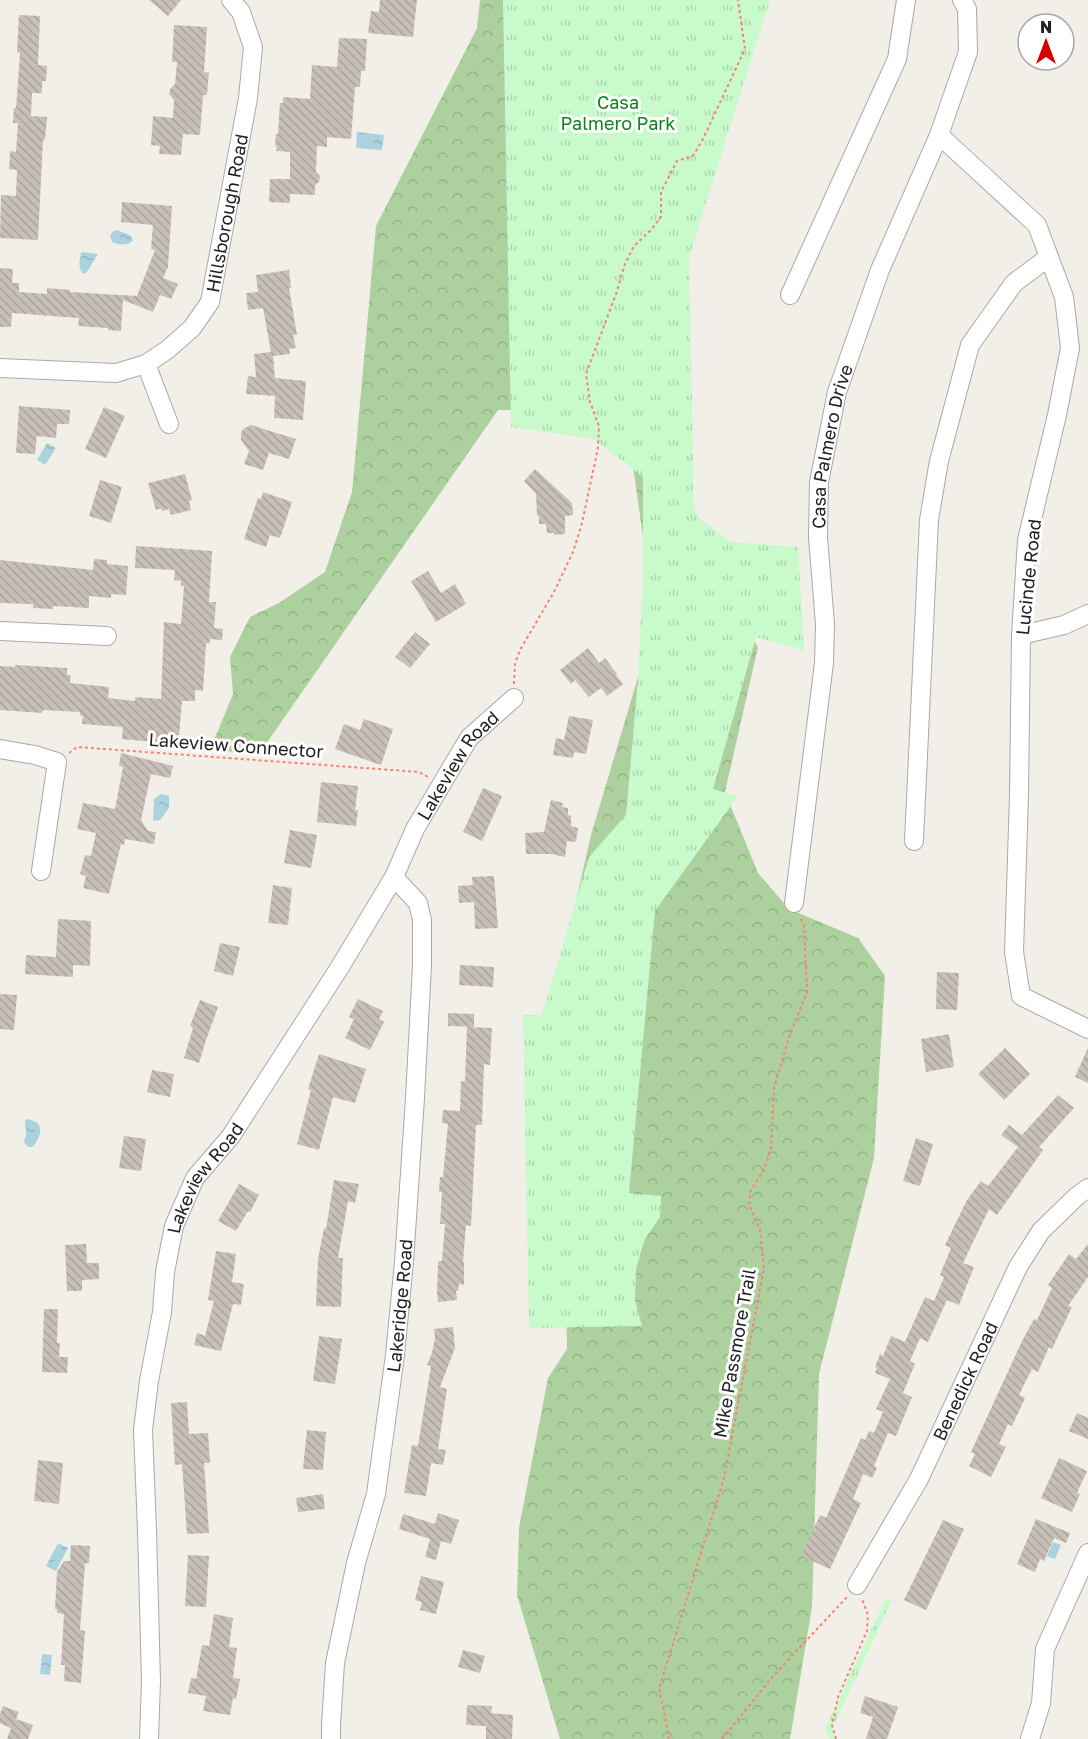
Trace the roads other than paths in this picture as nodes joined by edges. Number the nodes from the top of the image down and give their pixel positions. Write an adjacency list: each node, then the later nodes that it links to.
1 (231, 0): 7 (street, Hillsborough Road)
2 (906, 0): 6 (street)
3 (964, 5): 4 (street, Casa Palmero Drive)
4 (939, 135): 5 (street, Lucinde Road); 19 (street, Casa Palmero Drive)
5 (1049, 256): 12 (street, Lucinde Road); 16 (street)
6 (790, 295)
7 (146, 364): 8 (street, Hillsborough Road); 9 (street)
8 (0, 368)
9 (169, 424)
10 (1088, 614): 12 (street)
11 (0, 631): 13 (street)
12 (1021, 634): 20 (street, Lucinde Road)
13 (107, 636)
14 (514, 698): 18 (street, Lakeview Road)
15 (0, 749): 17 (street)
16 (914, 841)
17 (41, 871)
18 (394, 877): 24 (street, Lakeview Road); 25 (street, Lakeridge Road)
19 (794, 903)
20 (1088, 1029)
21 (1088, 1188): 23 (street, Benedick Road)
22 (1086, 1565): 26 (street)
23 (857, 1585)
24 (149, 1739)
25 (331, 1739)
26 (1030, 1739)

